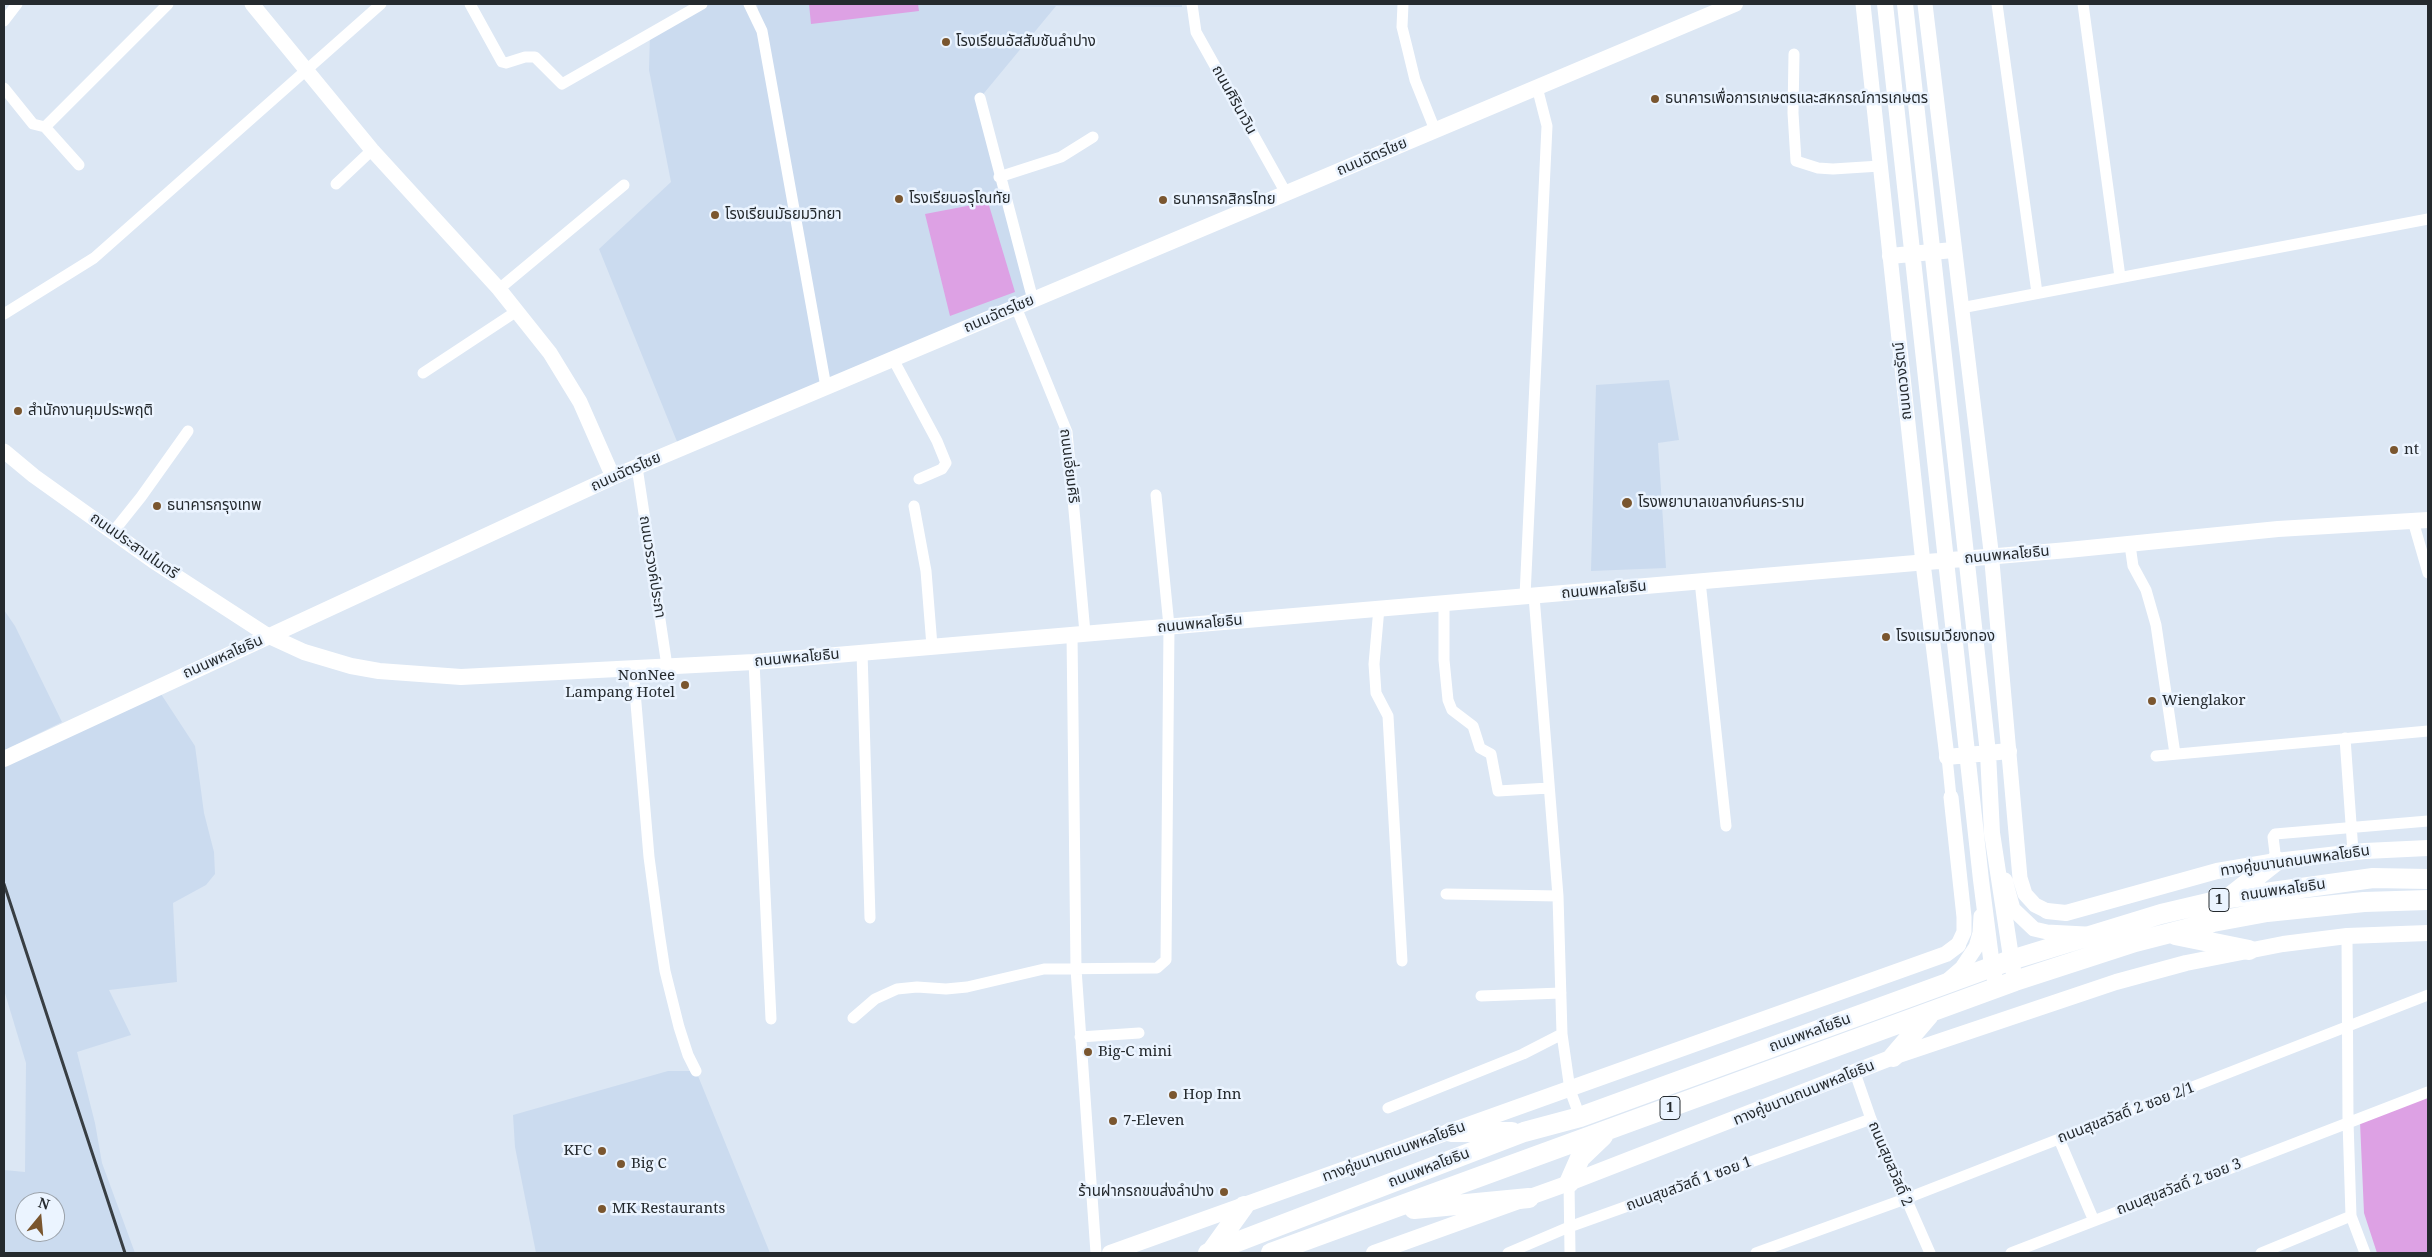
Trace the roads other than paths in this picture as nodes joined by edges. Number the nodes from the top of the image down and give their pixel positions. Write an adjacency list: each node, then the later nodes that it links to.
1 (17, 4): 17 (street)
2 (168, 4): 23 (street)
3 (252, 4): 19 (street)
4 (381, 4): 19 (street)
5 (470, 4): 6 (street)
6 (702, 4)
7 (749, 4): 48 (street)
8 (1192, 4): 32 (street, ถนนศิรินาวิน)
9 (1403, 4): 24 (street)
10 (1734, 4): 20 (main road, ถนนฉัตรไชย)
11 (1863, 4): 28 (street, ถนนดวงรัตน์)
12 (1885, 4): 36 (main road)
13 (1905, 4): 35 (main road)
14 (1924, 4): 34 (street)
15 (1997, 4): 40 (street)
16 (2083, 4): 38 (street)
17 (4, 21)
18 (1794, 54): 28 (street)
19 (305, 70): 26 (street); 45 (street)
20 (1537, 87): 24 (main road, ถนนฉัตรไชย); 65 (street)
21 (4, 88): 23 (street)
22 (980, 98): 29 (street)
23 (45, 127): 27 (street)
24 (1435, 130): 32 (main road, ถนนฉัตรไชย)
25 (1092, 137): 29 (street)
26 (372, 150): 30 (street); 39 (street)
27 (79, 165)
28 (1880, 166): 37 (street, ถนนดวงรัตน์)
29 (999, 176): 41 (street)
30 (336, 184)
31 (624, 185): 39 (street)
32 (1286, 193): 41 (main road, ถนนฉัตรไชย)
33 (2428, 219): 38 (street)
34 (1953, 250): 35 (main road); 43 (street)
35 (1932, 252): 36 (main road); 60 (main road)
36 (1913, 254): 37 (main road); 61 (main road)
37 (1890, 256): 62 (street, ถนนดวงรัตน์)
38 (2120, 277): 40 (street)
39 (499, 289): 44 (street)
40 (2037, 293): 43 (street)
41 (1033, 300): 42 (main road, ถนนฉัตรไชย)
42 (1016, 308): 46 (main road, ถนนฉัตรไชย); 69 (street, ถนนเอี่ยมศิริ)
43 (1961, 308): 59 (street)
44 (517, 311): 47 (street); 52 (street)
45 (4, 314)
46 (893, 359): 48 (main road, ถนนฉัตรไชย); 53 (street)
47 (423, 372)
48 (826, 387): 51 (main road, ถนนฉัตรไชย)
49 (188, 431): 57 (street)
50 (4, 450): 57 (street, ถนนประสานไมตรี)
51 (637, 467): 52 (main road, ถนนฉัตรไชย); 74 (street, ถนนวรวงค์ประภา)
52 (613, 477): 70 (main road, ถนนฉัตรไชย)
53 (919, 479)
54 (1156, 495): 68 (street)
55 (914, 506): 71 (street)
56 (2421, 521): 58 (main road, ถนนพหลโยธิน); 63 (street)
57 (113, 532): 70 (street, ถนนประสานไมตรี)
58 (2130, 545): 59 (main road, ถนนพหลโยธิน); 80 (street)
59 (1991, 556): 60 (main road, ถนนพหลโยธิน); 78 (street)
60 (1968, 558): 61 (main road, ถนนพหลโยธิน); 79 (main road)
61 (1946, 560): 62 (main road, ถนนพหลโยธิน); 81 (main road)
62 (1923, 563): 64 (main road, ถนนพหลโยธิน); 83 (street, ถนนดวงรัตน์)
63 (2428, 573)
64 (1700, 581): 65 (main road, ถนนพหลโยธิน); 88 (street)
65 (1529, 596): 66 (main road, ถนนพหลโยธิน); 85 (street)
66 (1444, 604): 67 (main road, ถนนพหลโยธิน); 85 (street)
67 (1379, 608): 68 (main road, ถนนพหลโยธิน); 109 (street)
68 (1169, 626): 69 (main road, ถนนพหลโยธิน); 111 (street)
69 (1078, 634): 71 (main road, ถนนพหลโยธิน); 111 (street, ถนนเอี่ยมศิริ)
70 (267, 635): 75 (main road, ถนนพหลโยธิน); 84 (main road, ถนนพหลโยธิน)
71 (932, 646): 72 (main road, ถนนพหลโยธิน)
72 (862, 652): 73 (main road, ถนนพหลโยธิน); 101 (street)
73 (754, 662): 74 (main road, ถนนพหลโยธิน); 119 (street)
74 (667, 666): 75 (main road, ถนนพหลโยธิน)
75 (633, 668): 125 (street)
76 (2428, 731): 77 (street)
77 (2345, 738): 80 (street); 89 (street)
78 (2009, 751): 79 (main road); 100 (street)
79 (1988, 753): 81 (main road); 90 (main road)
80 (2175, 754): 82 (street)
81 (1968, 755): 83 (main road); 95 (main road)
82 (2156, 756)
83 (1947, 757): 86 (street)
84 (4, 758)
85 (1549, 788): 97 (street)
86 (1951, 797): 106 (street)
87 (2428, 821): 89 (street)
88 (1726, 826)
89 (2351, 827): 92 (street); 93 (street)
90 (1992, 833): 104 (street); 108 (main road)
91 (2428, 848): 92 (main road, ทางคู่ขนานถนนพหลโยธิน / 1)
92 (2353, 852): 93 (main road, ทางคู่ขนานถนนพหลโยธิน / 1)
93 (2276, 861): 98 (highway); 100 (main road, ทางคู่ขนานถนนพหลโยธิน / 1)
94 (2428, 879): 98 (highway, ถนนพหลโยธิน / 1)
95 (1982, 880): 110 (main road); 113 (street)
96 (1446, 894): 97 (street)
97 (1558, 896): 114 (street)
98 (2229, 898): 104 (highway, ถนนพหลโยธิน / 1)
99 (2428, 900): 102 (highway, ถนนพหลโยธิน / 1)
100 (2047, 911)
101 (870, 918)
102 (2168, 933): 107 (highway); 112 (highway, ถนนพหลโยธิน / 1)
103 (2428, 933): 105 (main road, ทางคู่ขนานถนนพหลโยธิน / 1)
104 (2093, 935): 108 (highway, ถนนพหลโยธิน / 1)
105 (2347, 936): 107 (main road, ทางคู่ขนานถนนพหลโยธิน / 1); 120 (street)
106 (1958, 945): 127 (main road, ทางคู่ขนานถนนพหลโยธิน)
107 (2248, 950): 124 (main road, ทางคู่ขนานถนนพหลโยธิน / 1)
108 (2011, 960): 110 (highway, ถนนพหลโยธิน / 1); 112 (main road)
109 (1402, 961)
110 (1992, 966): 112 (main road); 113 (highway, ถนนพหลโยธิน / 1)
111 (1076, 969): 118 (street); 123 (street, ถนนเอี่ยมศิริ)
112 (2006, 984): 117 (highway, ถนนพหลโยธิน / 1)
113 (1942, 985): 130 (highway, ถนนพหลโยธิน / 1)
114 (1560, 993): 116 (street); 122 (street)
115 (2428, 995): 120 (street, ถนนสุขสวัสดิ์ 2 ซอย 2/1)
116 (1481, 996)
117 (1930, 1013): 124 (highway); 133 (highway, ถนนพหลโยธิน / 1)
118 (853, 1018)
119 (771, 1019)
120 (2347, 1027): 132 (street); 136 (street, ถนนสุขสวัสดิ์ 2 ซอย 2/1)
121 (1139, 1033): 123 (street)
122 (1562, 1034): 127 (street); 129 (street)
123 (1080, 1037): 145 (street, ถนนเอี่ยมศิริ)
124 (1893, 1057): 126 (main road, ทางคู่ขนานถนนพหลโยธิน / 1)
125 (696, 1071)
126 (1855, 1073): 131 (street, ถนนสุขสวัสดิ์ 2); 137 (main road, ทางคู่ขนานถนนพหลโยธิน / 1)
127 (1570, 1090): 130 (street); 134 (main road, ทางคู่ขนานถนนพหลโยธิน)
128 (2428, 1092): 132 (street, ถนนสุขสวัสดิ์ 2 ซอย 3)
129 (1388, 1108)
130 (1580, 1118): 135 (highway, ถนนพหลโยธิน / 1)
131 (1871, 1119): 139 (street, ถนนสุขสวัสดิ์ 2); 144 (street, ถนนสุขสวัสดิ์ 1 ซอย 1)
132 (2348, 1121): 142 (street); 143 (street, ถนนสุขสวัสดิ์ 2 ซอย 3)
133 (1608, 1131): 137 (highway); 141 (highway, ถนนพหลโยธิน / 1)
134 (1451, 1132): 135 (highway); 140 (main road, ทางคู่ขนานถนนพหลโยธิน)
135 (1524, 1132): 147 (highway, ถนนพหลโยธิน / 1)
136 (2059, 1139): 139 (street, ถนนสุขสวัสดิ์ 2 ซอย 2/1); 143 (street)
137 (1569, 1183): 138 (main road, ทางคู่ขนานถนนพหลโยธิน / 1); 144 (street)
138 (1529, 1198): 141 (highway); 149 (main road, ทางคู่ขนานถนนพหลโยธิน / 1)
139 (1905, 1199): 152 (street, ถนนสุขสวัสดิ์ 2 ซอย 2/1); 153 (street, ถนนสุขสวัสดิ์ 2)
140 (1244, 1206): 146 (main road, ทางคู่ขนานถนนพหลโยธิน); 147 (highway)
141 (1384, 1212): 148 (highway, ถนนพหลโยธิน / 1)
142 (2351, 1216): 155 (street); 156 (street)
143 (2094, 1220): 154 (street, ถนนสุขสวัสดิ์ 2 ซอย 3)
144 (1569, 1227): 150 (street, ถนนสุขสวัสดิ์ 1 ซอย 1); 151 (street)
145 (1096, 1253)
146 (1110, 1253)
147 (1210, 1253)
148 (1271, 1253)
149 (1374, 1253)
150 (1508, 1253)
151 (1570, 1253)
152 (1756, 1253)
153 (1930, 1253)
154 (2011, 1253)
155 (2261, 1253)
156 (2365, 1253)

